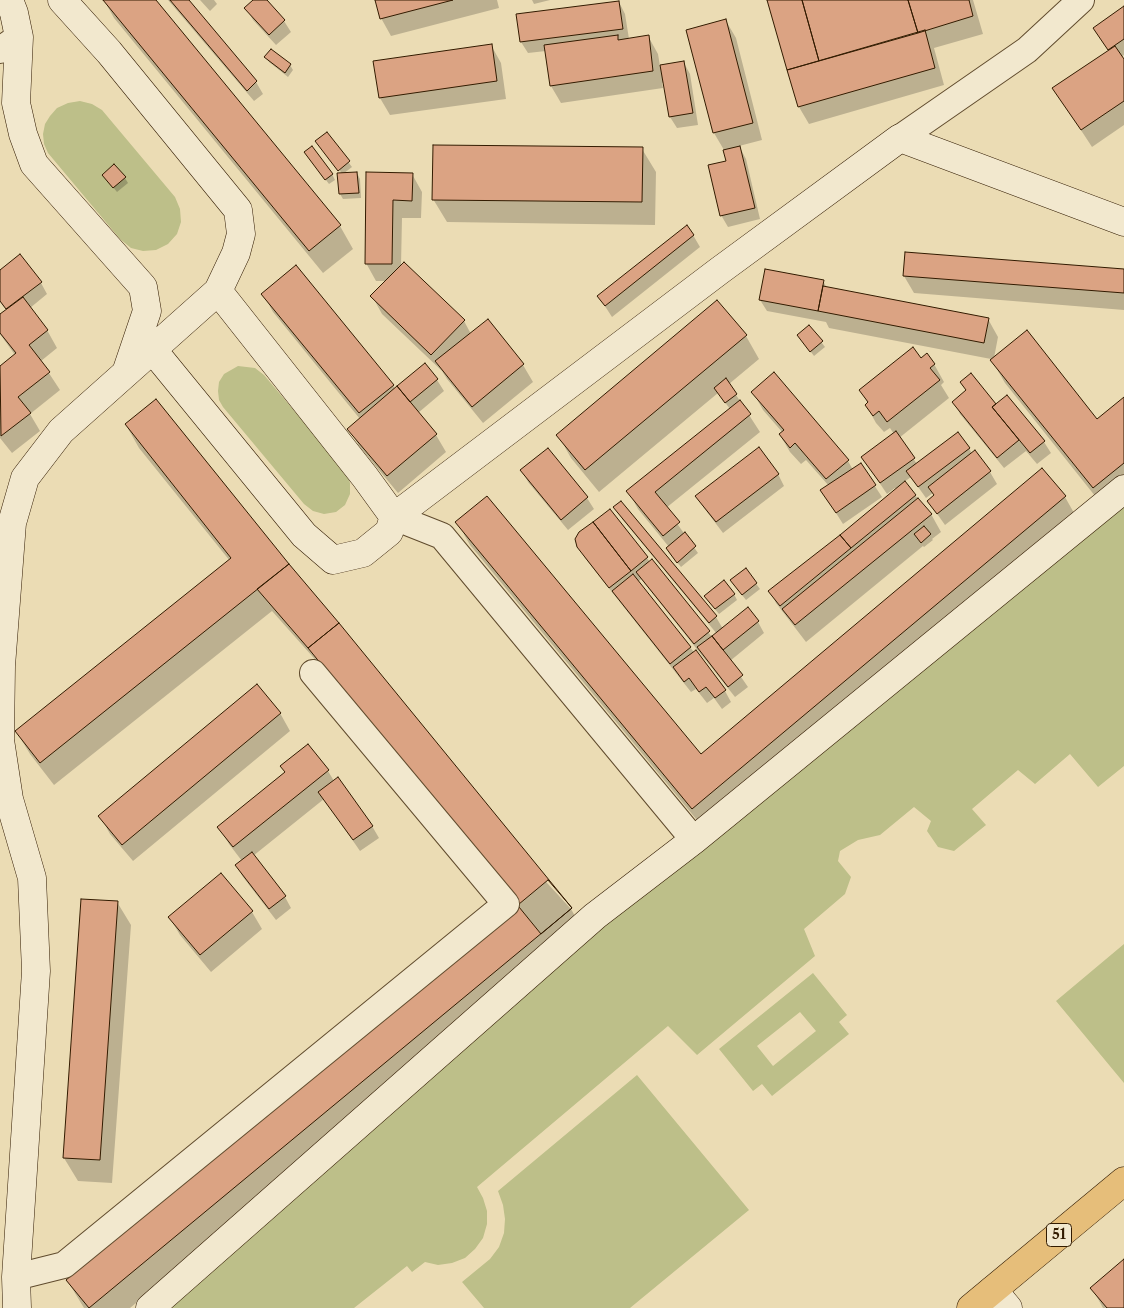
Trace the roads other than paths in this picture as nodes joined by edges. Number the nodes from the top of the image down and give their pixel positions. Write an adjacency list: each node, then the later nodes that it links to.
1 (9, 0): 4 (street)
2 (62, 0): 7 (street)
3 (1081, 0): 5 (street)
4 (9, 43): 9 (street)
5 (900, 138): 6 (street); 11 (street)
6 (1124, 222)
7 (218, 291): 8 (street); 11 (street)
8 (152, 348): 9 (street); 11 (street)
9 (126, 374): 15 (street)
10 (1124, 489): 13 (street)
11 (394, 517): 13 (street)
12 (313, 673): 15 (street)
13 (694, 840): 18 (street)
14 (1124, 1180): 16 (main road, 51)
15 (16, 1277): 17 (street)
16 (1001, 1299): 19 (main road, 51)
17 (17, 1308)
18 (150, 1308)
19 (971, 1308)

